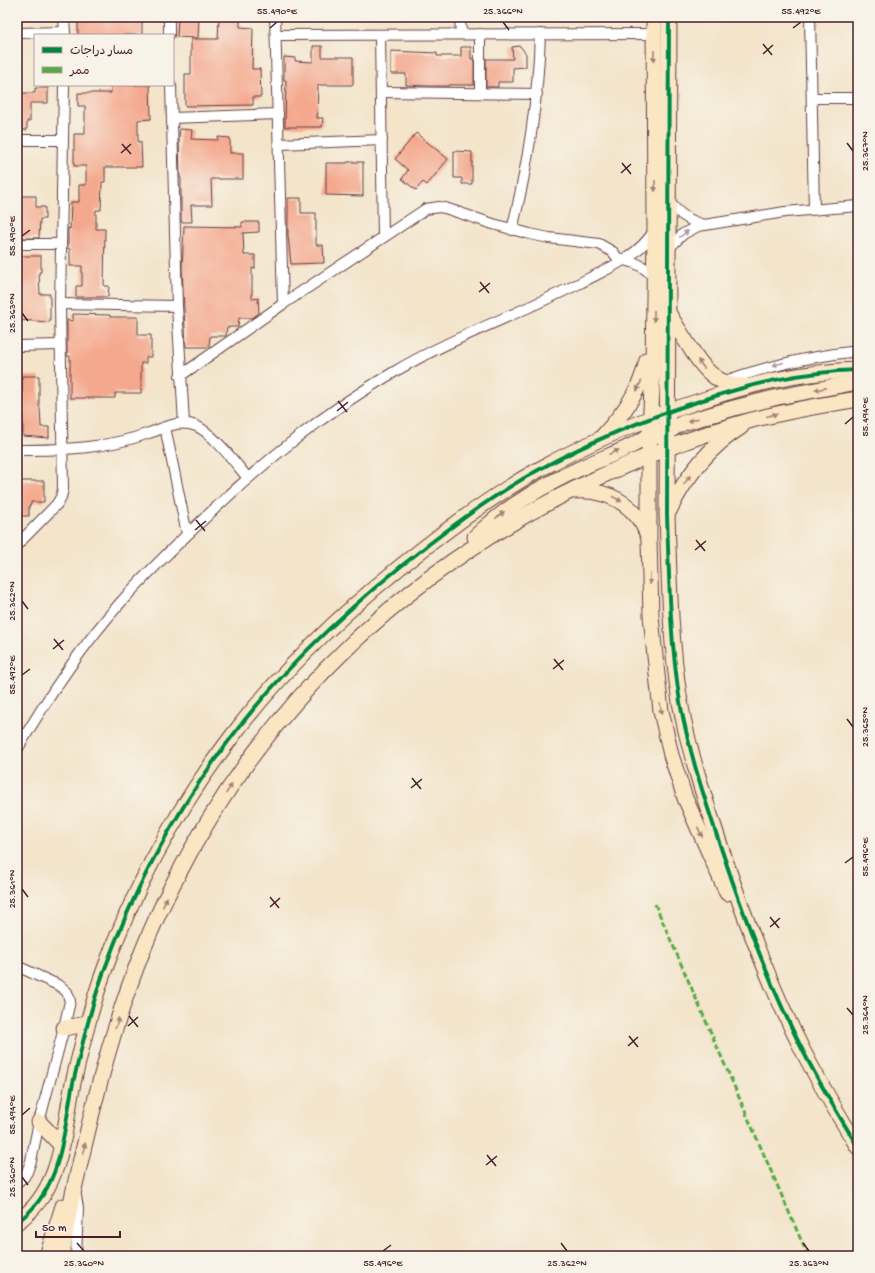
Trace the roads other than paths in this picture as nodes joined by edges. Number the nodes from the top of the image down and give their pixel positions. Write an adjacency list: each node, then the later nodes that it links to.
1 (64, 17): 9 (street)
2 (169, 17): 10 (street)
3 (275, 17): 16 (street)
4 (460, 17): 12 (street)
5 (654, 17): 15 (street)
6 (668, 17): 30 (street)
7 (810, 17): 22 (street)
8 (17, 33): 9 (street)
9 (65, 33)
10 (169, 34)
11 (380, 34): 12 (street); 16 (street); 19 (street)
12 (461, 34): 13 (street)
13 (480, 34): 14 (street); 20 (street)
14 (540, 34): 15 (street); 21 (street)
15 (654, 34): 35 (street, one-way to 35)
16 (276, 35): 24 (street)
17 (64, 86): 27 (street)
18 (171, 86): 25 (street)
19 (382, 92): 20 (street); 28 (street)
20 (480, 93): 21 (street)
21 (537, 94): 34 (street)
22 (812, 98): 23 (street); 32 (street)
23 (858, 98)
24 (278, 114): 25 (street); 29 (street)
25 (172, 118): 44 (street)
26 (17, 140): 27 (street)
27 (62, 140): 38 (street)
28 (382, 140): 29 (street); 36 (street)
29 (279, 144): 43 (street)
30 (669, 202): 33 (street); 39 (street)
31 (858, 206): 32 (street)
32 (814, 209): 33 (street)
33 (705, 225): 39 (street, one-way to 33)
34 (512, 230): 36 (street); 40 (street)
35 (655, 230): 40 (street); 41 (street)
36 (383, 237): 43 (street)
37 (17, 244): 38 (street)
38 (61, 244): 42 (street)
39 (668, 252): 45 (street)
40 (622, 261): 41 (street); 68 (street)
41 (654, 278): 46 (street, one-way to 46)
42 (60, 304): 44 (street); 47 (street)
43 (283, 304): 51 (street)
44 (177, 306): 51 (street)
45 (668, 313): 52 (street, one-way to 45); 56 (street)
46 (653, 336): 57 (street); 63 (street, one-way to 63)
47 (60, 345): 48 (street); 66 (street)
48 (17, 346)
49 (858, 351): 52 (street, one-way to 52)
50 (858, 370): 54 (street)
51 (180, 376): 59 (street)
52 (722, 382): 54 (street)
53 (858, 382): 61 (street, one-way to 61)
54 (746, 386): 56 (street)
55 (858, 399): 58 (street, one-way to 55)
56 (668, 411): 57 (street); 61 (street); 62 (street)
57 (651, 418): 62 (street); 63 (street)
58 (751, 420): 64 (street); 70 (street, one-way to 58)
59 (184, 424): 60 (street); 68 (street)
60 (165, 427): 66 (street); 71 (street)
61 (668, 432): 64 (street); 67 (street)
62 (650, 434): 67 (street); 74 (street, one-way to 62)
63 (600, 439): 78 (street)
64 (668, 447): 67 (street); 70 (street)
65 (17, 450): 66 (street)
66 (62, 450): 73 (street)
67 (650, 454): 69 (street); 72 (street)
68 (248, 478): 71 (street)
69 (565, 492): 72 (street, one-way to 72); 74 (street)
70 (667, 514): 76 (street)
71 (188, 534): 75 (street)
72 (649, 540): 76 (street, one-way to 76)
73 (17, 545)
74 (452, 561): 84 (street, one-way to 74)
75 (17, 750)
76 (764, 965): 82 (street)
77 (17, 966): 79 (street)
78 (87, 1024): 79 (street); 81 (street)
79 (64, 1028): 80 (street)
80 (39, 1122): 81 (street); 83 (street)
81 (62, 1146): 85 (street)
82 (858, 1147)
83 (17, 1182)
84 (74, 1186): 88 (street); 89 (street); 90 (street)
85 (33, 1210): 86 (street); 87 (street)
86 (17, 1222)
87 (17, 1230)
88 (47, 1256)
89 (62, 1256)
90 (76, 1256)

